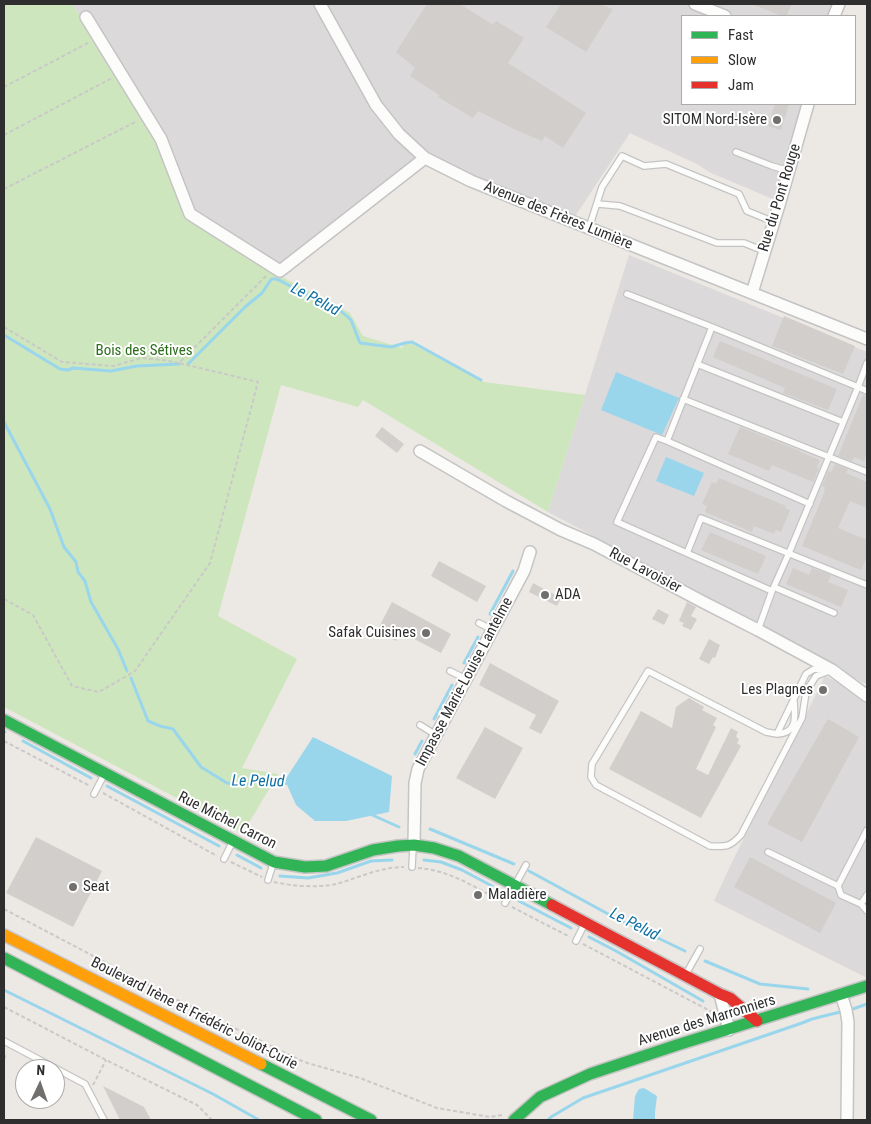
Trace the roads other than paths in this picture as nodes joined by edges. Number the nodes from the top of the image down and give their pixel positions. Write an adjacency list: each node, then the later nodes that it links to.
1 (320, 4): 7 (street, Avenue des Frères Lumière)
2 (695, 4): 3 (street)
3 (722, 15)
4 (86, 17): 7 (street)
5 (808, 105): 8 (street, Rue du Pont Rouge)
6 (736, 152): 8 (lane)
7 (425, 158): 11 (street, Avenue des Frères Lumière)
8 (789, 171): 10 (street, Rue du Pont Rouge)
9 (598, 204): 10 (lane); 11 (lane); 12 (lane)
10 (774, 222): 12 (street, Rue du Pont Rouge)
11 (589, 228): 13 (street, Avenue des Frères Lumière)
12 (764, 251): 13 (street, Rue du Pont Rouge)
13 (752, 293): 16 (street, Avenue des Frères Lumière)
14 (627, 294): 15 (lane)
15 (712, 327): 18 (lane); 19 (lane)
16 (867, 339)
17 (867, 363): 19 (lane)
18 (697, 364): 21 (lane); 22 (lane)
19 (858, 387): 20 (lane); 22 (lane)
20 (867, 391)
21 (683, 399): 23 (lane); 25 (lane)
22 (843, 422): 25 (lane)
23 (667, 441): 27 (lane); 29 (lane)
24 (420, 451): 36 (street, Rue Lavoisier)
25 (829, 456): 26 (lane); 27 (lane)
26 (867, 472)
27 (810, 504): 30 (lane)
28 (530, 552): 35 (street, Impasse Marie-Louise Lantelme)
29 (687, 553): 30 (lane); 32 (lane)
30 (790, 553): 31 (lane); 32 (lane)
31 (867, 585)
32 (773, 589): 33 (lane); 36 (lane)
33 (834, 613)
34 (480, 623): 35 (lane)
35 (493, 630): 39 (street, Impasse Marie-Louise Lantelme)
36 (758, 630): 37 (street, Rue Lavoisier)
37 (832, 670): 40 (street, Rue Lavoisier); 41 (lane); 44 (lane)
38 (450, 671): 39 (lane)
39 (466, 680): 45 (street, Impasse Marie-Louise Lantelme)
40 (867, 696)
41 (794, 699): 44 (lane); 44 (lane)
42 (4, 720): 46 (main road, Rue Michel Carron)
43 (420, 725): 45 (lane)
44 (778, 734)
45 (436, 735): 50 (street, Impasse Marie-Louise Lantelme)
46 (105, 773): 47 (lane); 49 (main road, Rue Michel Carron)
47 (95, 792)
48 (867, 830): 58 (lane)
49 (233, 841): 52 (lane); 53 (main road, Rue Michel Carron)
50 (414, 845): 53 (main road, Rue Michel Carron); 55 (lane); 57 (main road, Rue Michel Carron)
51 (768, 852): 58 (lane)
52 (224, 859)
53 (274, 862): 56 (lane)
54 (526, 865): 57 (lane)
55 (412, 867)
56 (268, 880)
57 (515, 886): 60 (lane); 63 (main road, Rue Michel Carron)
58 (838, 886): 61 (lane)
59 (867, 895): 61 (lane)
60 (505, 904)
61 (861, 904): 62 (lane)
62 (867, 911)
63 (585, 923): 65 (lane); 68 (main road, Rue Michel Carron)
64 (4, 935): 79 (main road, Boulevard Irène et Frédéric Joliot-Curie)
65 (576, 941)
66 (700, 949): 68 (lane)
67 (4, 958): 78 (main road)
68 (685, 976): 70 (main road, Rue Michel Carron)
69 (867, 986): 71 (main road, Avenue des Marronniers)
70 (720, 994): 72 (main road, Rue Michel Carron); 73 (street)
71 (841, 994): 72 (main road, Avenue des Marronniers); 81 (street)
72 (758, 1021): 73 (main road, Avenue des Marronniers)
73 (728, 1030): 75 (main road, Avenue des Marronniers)
74 (4, 1041): 77 (lane)
75 (557, 1090): 76 (main road, Avenue des Marronniers); 80 (main road, Avenue des Marronniers)
76 (511, 1118)
77 (104, 1120)
78 (316, 1120)
79 (370, 1120)
80 (525, 1120)
81 (847, 1120)

